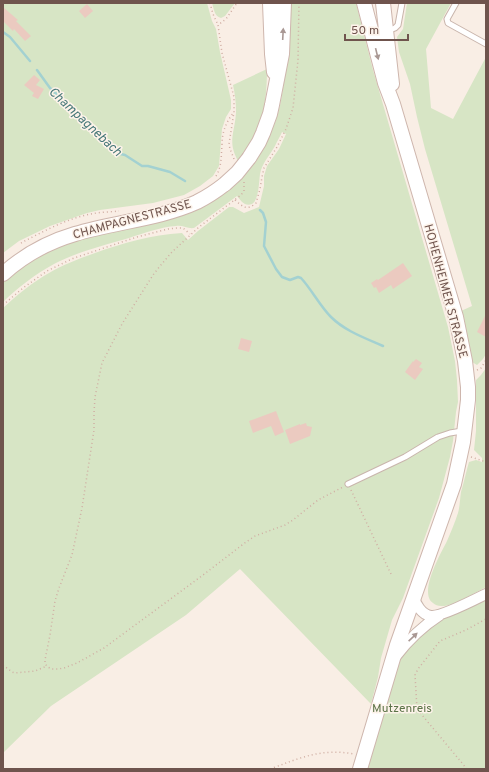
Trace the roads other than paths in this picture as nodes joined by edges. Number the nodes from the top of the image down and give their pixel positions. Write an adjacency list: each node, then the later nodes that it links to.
1 (270, 3): 10 (main road, CHAMPAGNESTRASSE)
2 (284, 3): 10 (main road, CHAMPAGNESTRASSE, one-way to 2)
3 (364, 3): 8 (main road, HOHENHEIMER STRASSE)
4 (383, 3): 7 (main road, HOHENHEIMER STRASSE)
5 (402, 3): 7 (lane)
6 (456, 3): 9 (lane)
7 (386, 31): 8 (lane); 11 (main road, HOHENHEIMER STRASSE)
8 (372, 35): 11 (main road, HOHENHEIMER STRASSE, one-way to 11)
9 (486, 44)
10 (275, 87): 12 (main road, CHAMPAGNESTRASSE, bridge)
11 (393, 104): 13 (main road, HOHENHEIMER STRASSE)
12 (3, 274)
13 (465, 431): 14 (lane); 16 (main road, HOHENHEIMER STRASSE)
14 (348, 484)
15 (486, 594): 17 (street)
16 (414, 596): 17 (street); 18 (main road, HOHENHEIMER STRASSE)
17 (440, 615): 18 (street, one-way to 17)
18 (391, 664): 19 (main road, HOHENHEIMER STRASSE)
19 (360, 769)

